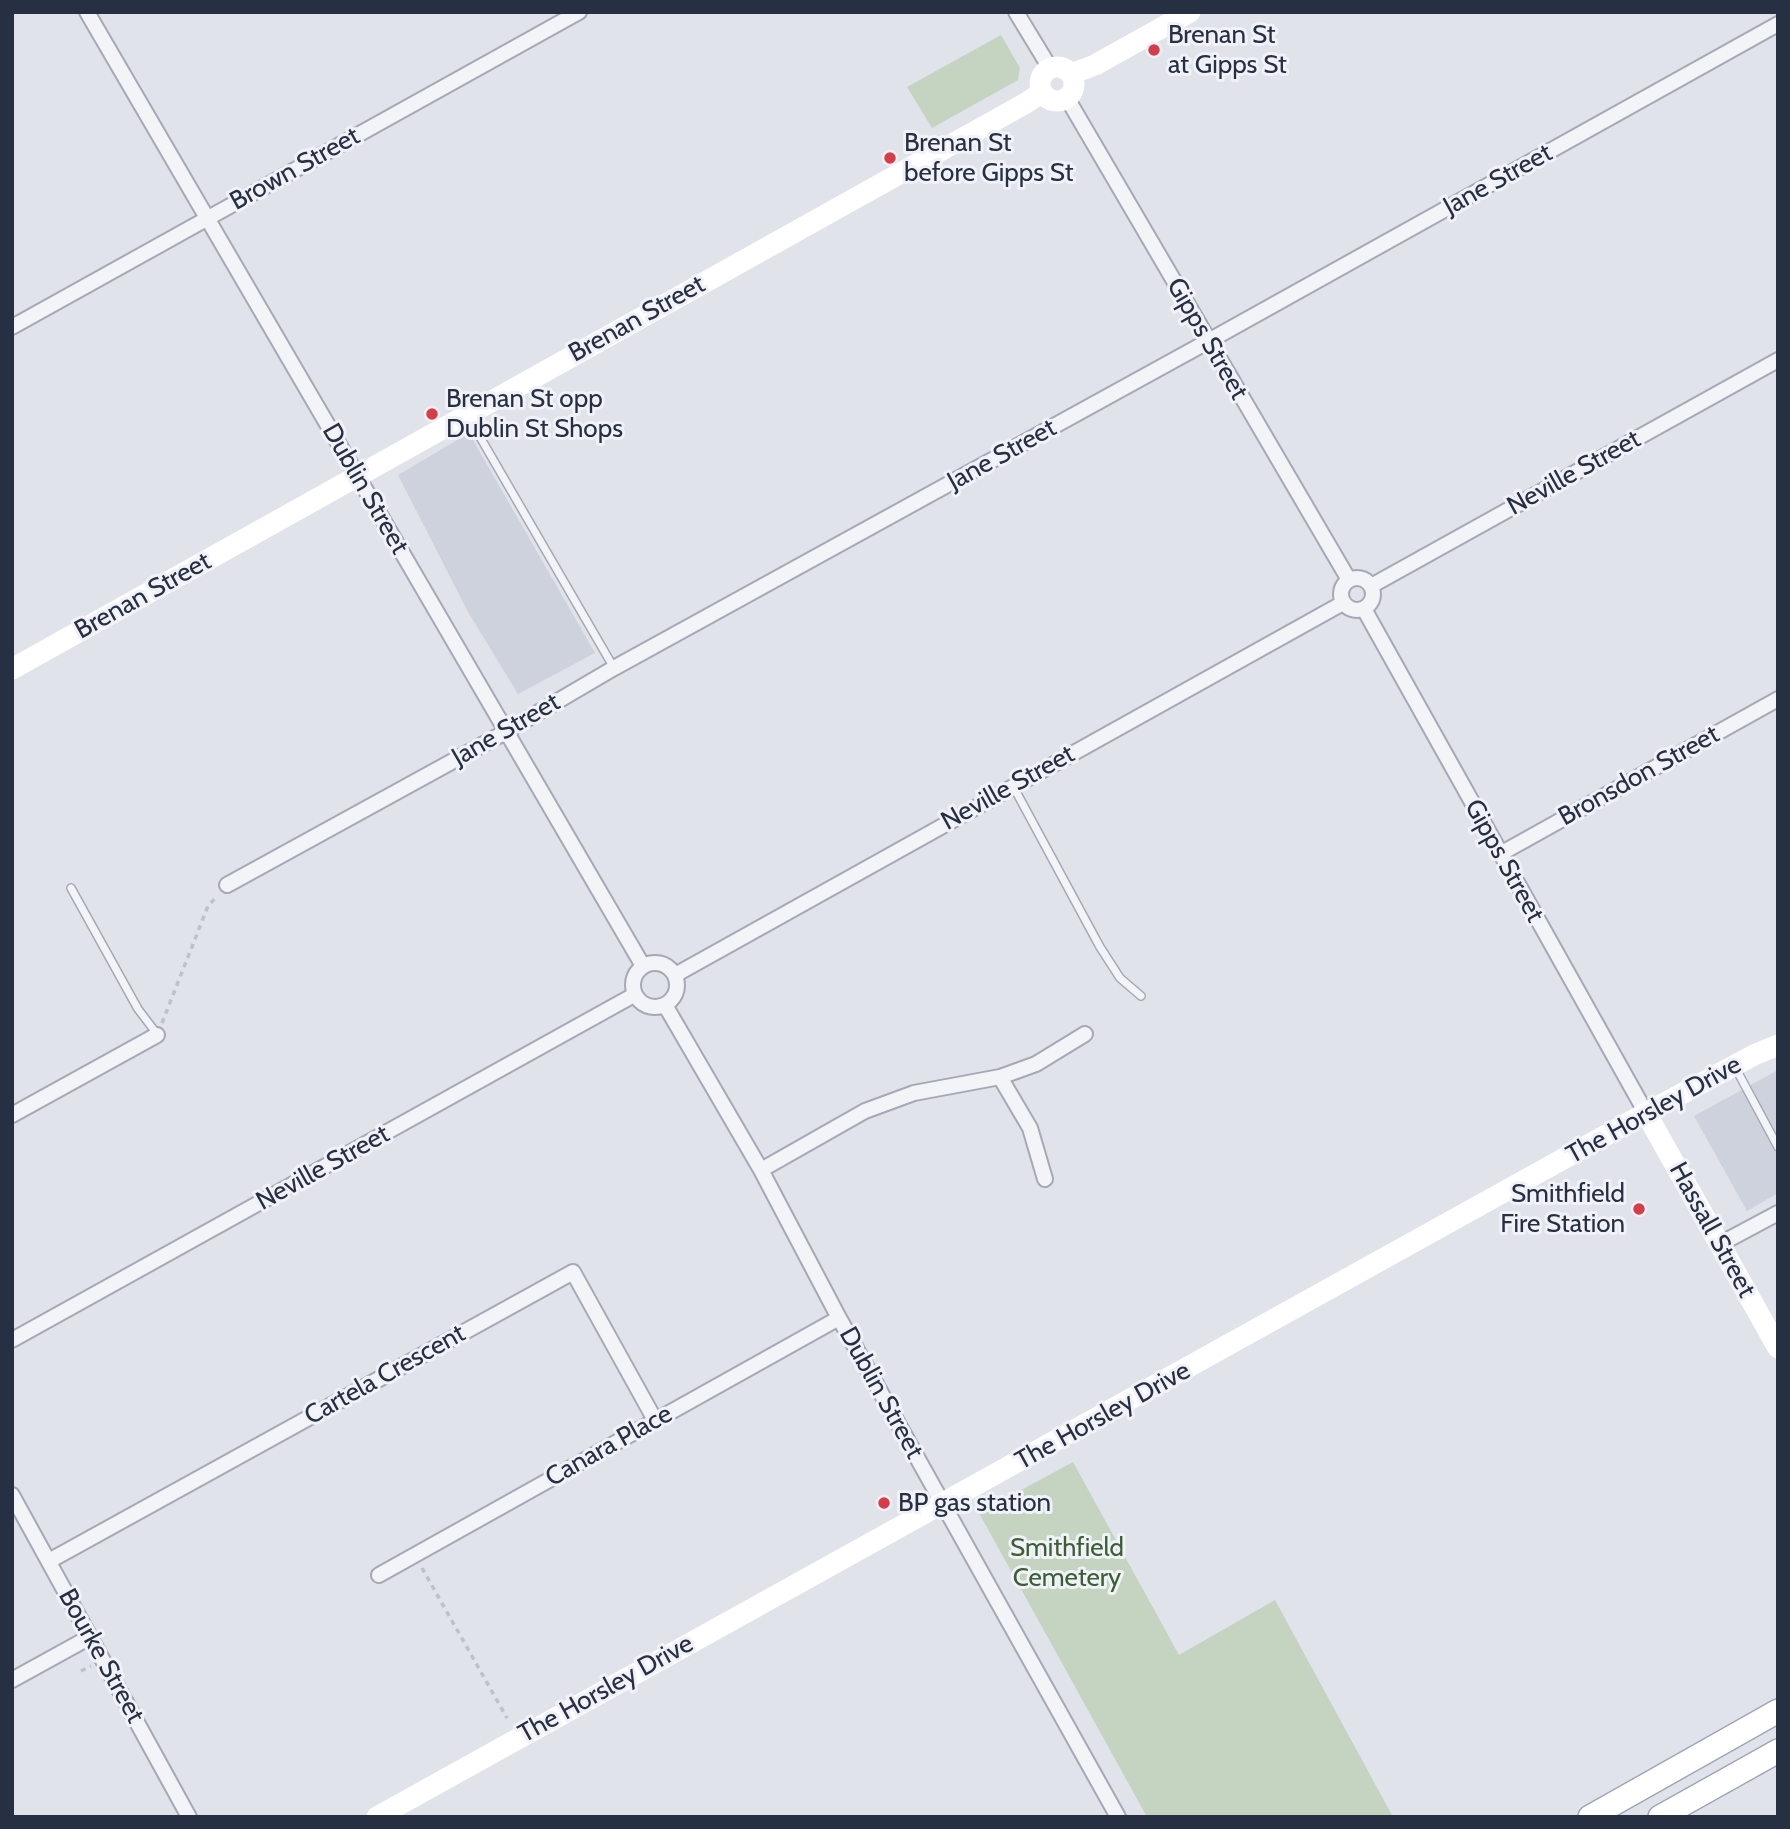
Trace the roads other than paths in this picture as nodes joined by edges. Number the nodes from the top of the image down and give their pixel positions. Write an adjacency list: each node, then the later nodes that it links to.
1 (87, 12): 9 (street, Dublin Street)
2 (579, 12): 9 (street, Brown Street)
3 (1016, 12): 6 (street)
4 (1190, 12): 6 (main road)
5 (1778, 24): 11 (street, Jane Street)
6 (1061, 71): 7 (main road); 8 (main road)
7 (1042, 92): 8 (main road); 13 (main road, Brenan Street)
8 (1067, 98): 11 (street, Gipps Street)
9 (209, 218): 10 (street, Brown Street); 14 (street, Dublin Street)
10 (12, 327)
11 (1209, 341): 15 (street, Gipps Street); 19 (street, Jane Street)
12 (1778, 360): 16 (street, Neville Street)
13 (467, 414): 14 (main road, Brenan Street); 19 (lane)
14 (357, 477): 20 (main road, Brenan Street); 22 (street, Dublin Street)
15 (1349, 580): 16 (street); 17 (street)
16 (1371, 586): 18 (street)
17 (1343, 603): 18 (street); 23 (street, Neville Street)
18 (1364, 608): 24 (street, Gipps Street)
19 (614, 668): 22 (street, Jane Street)
20 (12, 669)
21 (1778, 699): 24 (street, Bronsdon Street)
22 (507, 731): 25 (street, Jane Street); 27 (street, Dublin Street)
23 (1013, 786): 28 (street, Neville Street); 30 (lane)
24 (1500, 854): 39 (street, Gipps Street)
25 (227, 885)
26 (71, 888): 33 (lane)
27 (643, 966): 28 (street); 29 (street)
28 (675, 975): 31 (street)
29 (634, 995): 31 (street); 47 (street, Neville Street)
30 (1141, 996)
31 (665, 1005): 42 (street, Dublin Street)
32 (1085, 1034): 38 (street)
33 (157, 1035): 40 (street)
34 (1778, 1037): 36 (main road, The Horsley Drive)
35 (1778, 1045): 36 (main road, The Horsley Drive)
36 (1754, 1055): 37 (main road, The Horsley Drive)
37 (1734, 1066): 39 (main road, The Horsley Drive); 41 (lane)
38 (1000, 1077): 42 (street); 43 (street)
39 (1646, 1113): 45 (main road, Hassall Street); 51 (main road, The Horsley Drive)
40 (12, 1115)
41 (1778, 1147)
42 (761, 1170): 46 (street, Dublin Street)
43 (1045, 1179)
44 (1778, 1213): 45 (street)
45 (1720, 1244): 48 (main road, Hassall Street)
46 (839, 1318): 49 (street, Canara Place); 51 (street, Dublin Street)
47 (12, 1340)
48 (1778, 1348)
49 (655, 1420): 52 (street, Cartela Crescent); 53 (street, Canara Place)
50 (12, 1495): 52 (street, Bourke Street)
51 (943, 1505): 59 (main road, The Horsley Drive); 60 (street, Dublin Street)
52 (49, 1561): 54 (street, Bourke Street)
53 (379, 1575)
54 (90, 1637): 55 (street); 58 (street, Bourke Street)
55 (12, 1680)
56 (1778, 1711): 61 (main road)
57 (1778, 1751): 62 (main road)
58 (189, 1817)
59 (377, 1817)
60 (1118, 1817)
61 (1590, 1817)
62 (1660, 1817)

